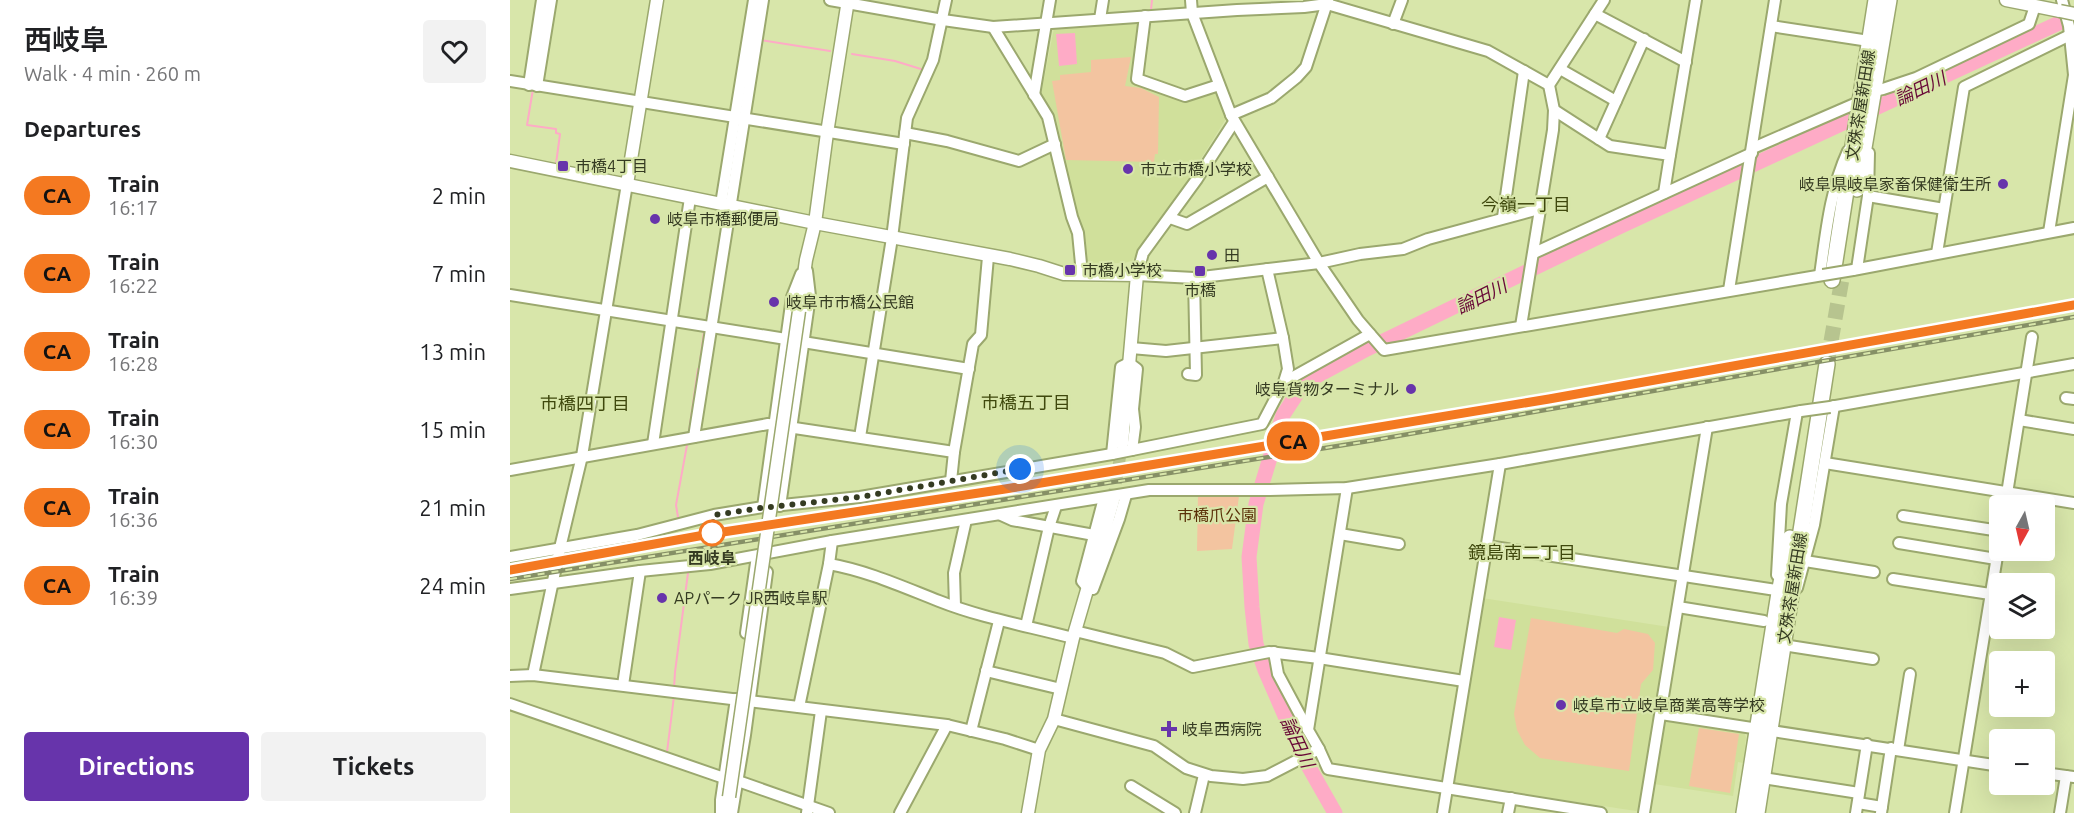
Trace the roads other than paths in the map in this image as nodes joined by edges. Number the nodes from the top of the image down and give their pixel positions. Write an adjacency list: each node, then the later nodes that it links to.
1 (542, 0): 41 (street)
2 (551, 0): 41 (street)
3 (657, 0): 47 (street)
4 (754, 0): 50 (street)
5 (763, 0): 50 (street)
6 (830, 0): 18 (street)
7 (946, 0): 29 (street)
8 (1050, 0): 30 (street)
9 (1103, 0): 28 (street)
10 (1191, 0): 24 (street)
11 (1402, 0): 31 (street)
12 (1604, 0): 25 (street)
13 (1696, 0): 37 (street)
14 (1775, 0): 32 (street)
15 (1876, 0): 36 (main road, 文殊茶屋新田線)
16 (1889, 0): 45 (main road, 文殊茶屋新田線)
17 (2006, 0): 23 (street)
18 (848, 1): 20 (street); 52 (street)
19 (1328, 2): 21 (street); 31 (street); 49 (street)
20 (895, 5): 29 (street)
21 (1237, 5): 24 (street)
22 (2061, 5): 23 (street); 26 (street, bridge); 34 (street)
23 (2035, 6): 45 (street)
24 (1192, 13): 27 (street); 42 (street)
25 (1595, 14): 35 (street); 38 (street)
26 (2074, 14)
27 (1145, 16): 28 (street); 42 (street)
28 (1100, 19): 30 (street)
29 (943, 20): 33 (street); 53 (street)
30 (1046, 22): 33 (street); 44 (street)
31 (1393, 24): 39 (street)
32 (1771, 26): 36 (street); 56 (street)
33 (993, 27): 44 (street)
34 (2070, 35): 66 (street); 71 (street)
35 (1644, 39): 37 (street); 46 (street)
36 (1869, 42): 45 (main road, 文殊茶屋新田線)
37 (1686, 62): 57 (street)
38 (1560, 69): 43 (street); 46 (street)
39 (1524, 71): 43 (street); 68 (street)
40 (510, 81): 41 (street)
41 (533, 85): 47 (street)
42 (1219, 85): 49 (street)
43 (1549, 85): 48 (street)
44 (1034, 95): 55 (street)
45 (1866, 99): 51 (main road, 文殊茶屋新田線); 56 (street)
46 (1616, 101): 54 (street)
47 (640, 103): 50 (street); 60 (street)
48 (1554, 110): 54 (street); 65 (street)
49 (1233, 118): 59 (street); 67 (street)
50 (739, 119): 52 (street); 64 (street)
51 (1861, 131): 62 (street); 81 (main road, 文殊茶屋新田線); 81 (street)
52 (826, 133): 53 (street); 69 (street)
53 (904, 139): 55 (street); 72 (street)
54 (1599, 139): 57 (street)
55 (1055, 144): 79 (street)
56 (1752, 151): 61 (street); 83 (street)
57 (1670, 155): 61 (street)
58 (510, 161): 60 (street)
59 (1268, 177): 67 (street); 77 (street)
60 (627, 184): 63 (street); 85 (street)
61 (1664, 193): 74 (street)
62 (1868, 196): 66 (street); 81 (street)
63 (690, 198): 64 (street); 86 (street)
64 (725, 205): 69 (street); 87 (street)
65 (1539, 209): 68 (street); 74 (street)
66 (1944, 209): 73 (street)
67 (1170, 218): 80 (street)
68 (1503, 218): 77 (street)
69 (814, 224): 72 (street); 76 (street)
70 (2074, 228): 71 (street)
71 (2049, 232): 73 (street)
72 (892, 237): 75 (street); 96 (street)
73 (1937, 253): 81 (street)
74 (1533, 255): 88 (street)
75 (988, 257): 79 (street); 100 (street)
76 (806, 260): 92 (street); 93 (street); 208 (street, bridge)
77 (1319, 263): 78 (street); 89 (street)
78 (1267, 269): 82 (street); 91 (street)
79 (1082, 274): 80 (street)
80 (1137, 275): 82 (street); 94 (street)
81 (1838, 275): 83 (street)
82 (1194, 278): 95 (street)
83 (1728, 290): 88 (street)
84 (510, 295): 85 (street)
85 (605, 310): 86 (street); 117 (street)
86 (670, 320): 87 (street); 113 (street)
87 (711, 326): 92 (street); 111 (street)
88 (1521, 326): 89 (street)
89 (1370, 334): 103 (street)
90 (2032, 337): 101 (street)
91 (1283, 338): 95 (street); 103 (street)
92 (786, 339): 107 (street)
93 (803, 342): 96 (street); 108 (street)
94 (1131, 348): 95 (street); 97 (street)
95 (1195, 348): 102 (street)
96 (873, 354): 100 (street); 112 (street)
97 (1129, 363): 114 (street); 116 (street)
98 (2074, 364): 101 (street)
99 (1823, 365): 157 (main road, 文殊茶屋新田線)
100 (969, 369): 115 (street)
101 (2027, 372): 104 (street); 106 (street)
102 (1188, 374)
103 (1284, 382): 114 (street)
104 (1832, 406): 105 (street, bridge); 118 (street)
105 (1799, 411): 109 (street); 157 (street)
106 (2019, 420): 110 (street); 123 (street)
107 (774, 425): 108 (street); 111 (street); 130 (street)
108 (791, 427): 112 (street); 128 (street)
109 (1707, 427): 119 (street); 151 (street)
110 (2074, 429)
111 (694, 437): 113 (street)
112 (860, 437): 115 (street)
113 (653, 444): 117 (street)
114 (1127, 447): 116 (street)
115 (954, 452): 121 (street)
116 (1112, 454): 121 (street)
117 (582, 456): 120 (street); 142 (street)
118 (1824, 463): 123 (street); 147 (street)
119 (1500, 464): 122 (street); 141 (street)
120 (510, 470)
121 (951, 481): 128 (street)
122 (1347, 488): 124 (street); 136 (street)
123 (2007, 492): 125 (street); 127 (street)
124 (1126, 495): 126 (street); 154 (street)
125 (2007, 495)
126 (1108, 499): 129 (street); 137 (street); 154 (street)
127 (2074, 503)
128 (780, 506): 130 (street)
129 (1056, 506): 131 (street); 134 (street)
130 (763, 507): 142 (street)
131 (1000, 515): 133 (street); 134 (street)
132 (1904, 516): 135 (street)
133 (966, 520): 138 (street); 159 (street)
134 (1049, 527): 137 (street); 163 (street)
135 (1989, 529)
136 (1340, 534): 140 (street); 168 (street)
137 (1095, 535): 154 (street)
138 (832, 541): 143 (street); 148 (street)
139 (1899, 543): 146 (street)
140 (1399, 544)
141 (1487, 546): 151 (street); 174 (street)
142 (560, 548): 145 (street); 153 (street)
143 (770, 554): 144 (street); 178 (street)
144 (757, 556): 149 (street); 164 (street)
145 (510, 557)
146 (1989, 558)
147 (1805, 561): 150 (street); 157 (street)
148 (830, 564): 159 (street); 180 (street)
149 (640, 571): 153 (street); 175 (street)
150 (1874, 573)
151 (1683, 577): 157 (street); 160 (street)
152 (1893, 579): 156 (street)
153 (552, 583): 155 (street); 172 (street)
154 (1087, 587): 165 (street)
155 (510, 589)
156 (1989, 594)
157 (1782, 596): 166 (main road, 文殊茶屋新田線); 185 (main road, 文殊茶屋新田線)
158 (1989, 600): 192 (street)
159 (955, 606): 161 (street)
160 (1678, 608): 162 (street); 182 (street)
161 (999, 621): 163 (street); 170 (street)
162 (1764, 621)
163 (1026, 626): 165 (street)
164 (746, 633)
165 (1074, 634): 167 (street); 176 (street)
166 (1783, 645): 169 (street); 185 (main road, 文殊茶屋新田線)
167 (1271, 652): 168 (street); 186 (street)
168 (1319, 658): 174 (street); 186 (street)
169 (1873, 658)
170 (986, 671): 176 (street); 187 (street)
171 (1910, 674): 189 (street)
172 (532, 675): 173 (street); 175 (street)
173 (510, 676)
174 (1464, 681): 201 (street)
175 (623, 685): 177 (street)
176 (1061, 689): 183 (street)
177 (736, 699): 178 (street); 197 (street)
178 (750, 701): 180 (street); 199 (street)
179 (510, 704): 197 (street)
180 (799, 707): 181 (street)
181 (821, 711): 184 (street); 204 (street)
182 (1661, 714): 185 (street); 218 (street)
183 (1054, 719): 190 (street); 195 (street)
184 (946, 725): 187 (street); 211 (street)
185 (1764, 729): 188 (street); 198 (main road, 文殊茶屋新田線); 219 (main road, 文殊茶屋新田線)
186 (1308, 730): 191 (street)
187 (971, 731): 190 (street)
188 (1867, 744): 189 (street); 203 (street)
189 (1894, 749): 192 (street); 205 (street)
190 (1039, 750): 212 (street)
191 (1316, 750): 195 (street); 201 (street)
192 (1964, 760): 193 (street); 221 (street)
193 (1989, 764)
194 (2055, 774): 196 (street)
195 (1204, 775): 214 (street)
196 (2070, 776): 222 (street)
197 (724, 778): 207 (street)
198 (1763, 778): 203 (street); 220 (main road, 文殊茶屋新田線)
199 (738, 781): 204 (street); 209 (street)
200 (1131, 786): 213 (street)
201 (1447, 788): 202 (street); 215 (street)
202 (1511, 798): 206 (street); 216 (street)
203 (1858, 803): 205 (street)
204 (807, 810): 210 (street)
205 (1882, 810)
206 (1579, 811): 217 (street)
207 (721, 813)
208 (726, 813)
209 (732, 813)
210 (829, 813)
211 (900, 813)
212 (1028, 813)
213 (1175, 813)
214 (1195, 813)
215 (1443, 813)
216 (1508, 813)
217 (1601, 813)
218 (1644, 813)
219 (1744, 813)
220 (1757, 813)
221 (1955, 813)
222 (2060, 813)

